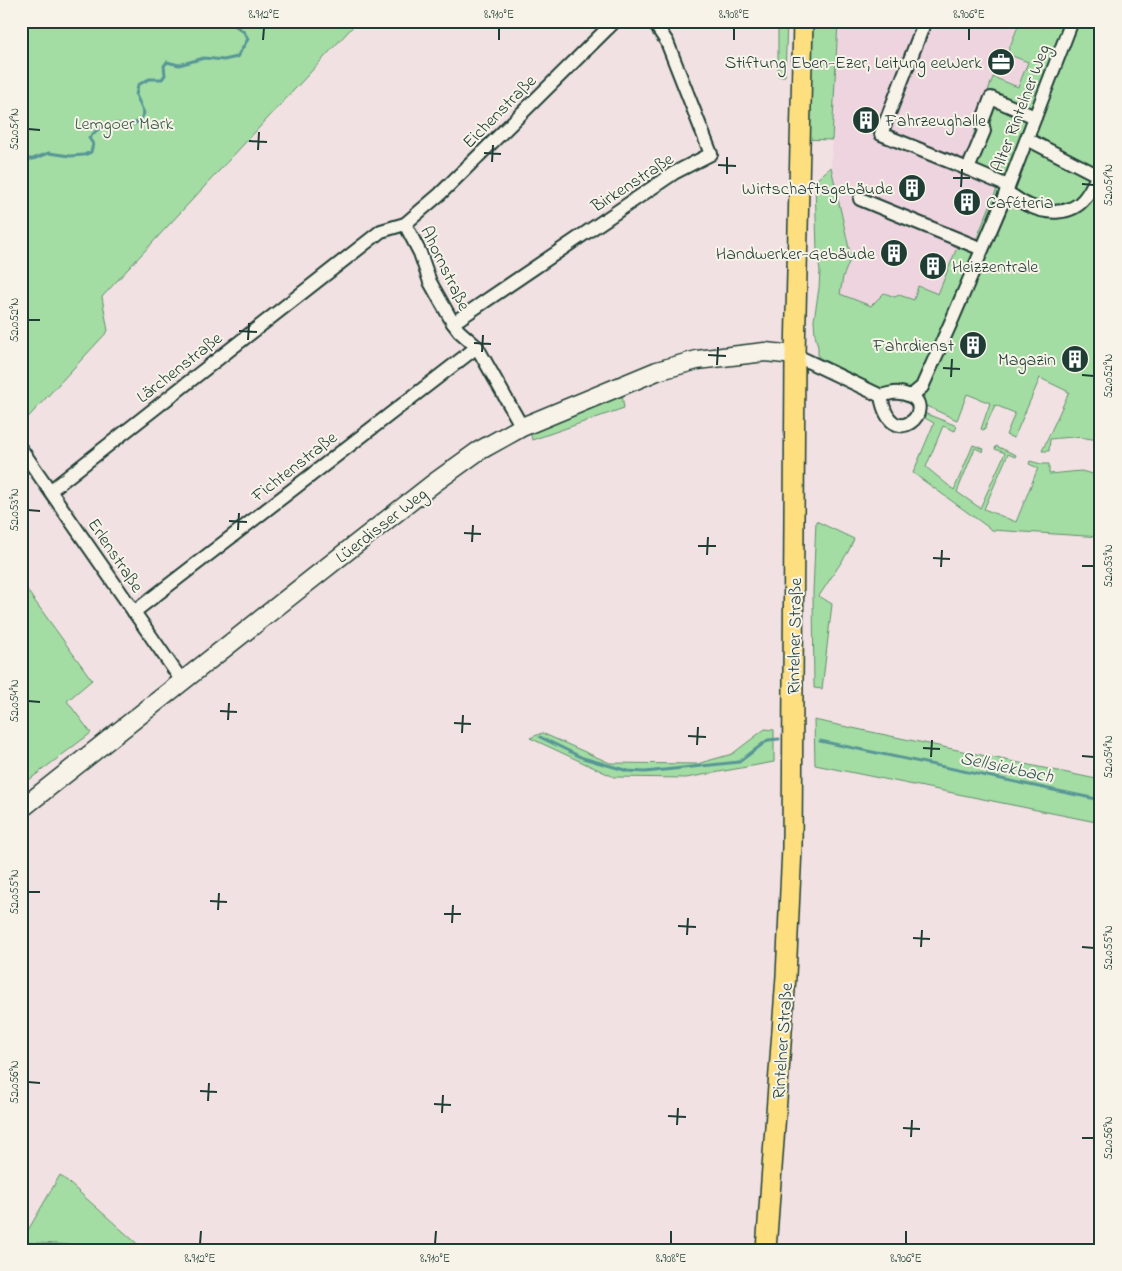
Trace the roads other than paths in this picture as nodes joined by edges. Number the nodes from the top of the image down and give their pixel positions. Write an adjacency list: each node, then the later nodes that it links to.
1 (614, 21): 12 (street, Eichenstraße)
2 (653, 21): 14 (street, Birkenstraße)
3 (803, 21): 16 (main road, Rintelner Straße)
4 (924, 21): 8 (street)
5 (1072, 21): 6 (street, Alter Rintelner Weg)
6 (1035, 117): 7 (street, Alter Rintelner Weg); 8 (street)
7 (1027, 138): 9 (street); 10 (street, Alter Rintelner Weg)
8 (968, 169): 10 (street)
9 (1099, 176): 10 (street)
10 (1007, 189): 13 (street, Alter Rintelner Weg)
11 (860, 199): 13 (street)
12 (404, 224): 14 (street, Ahornstraße); 21 (street, Lärchenstraße)
13 (982, 249): 18 (street, Alter Rintelner Weg)
14 (453, 323): 15 (street, Ahornstraße)
15 (477, 347): 19 (street, Ahornstraße); 22 (street, Fichtenstraße)
16 (795, 355): 17 (street); 19 (main road, Lüerdisser Weg); 25 (main road, Rintelner Straße)
17 (881, 396): 18 (street); 18 (street)
18 (911, 396)
19 (522, 427): 23 (main road, Lüerdisser Weg)
20 (21, 448): 21 (street, Erlenstraße)
21 (51, 490): 22 (street, Erlenstraße)
22 (134, 612): 23 (street, Erlenstraße)
23 (182, 681): 24 (main road, Lüerdisser Weg)
24 (21, 809)
25 (766, 1250)

